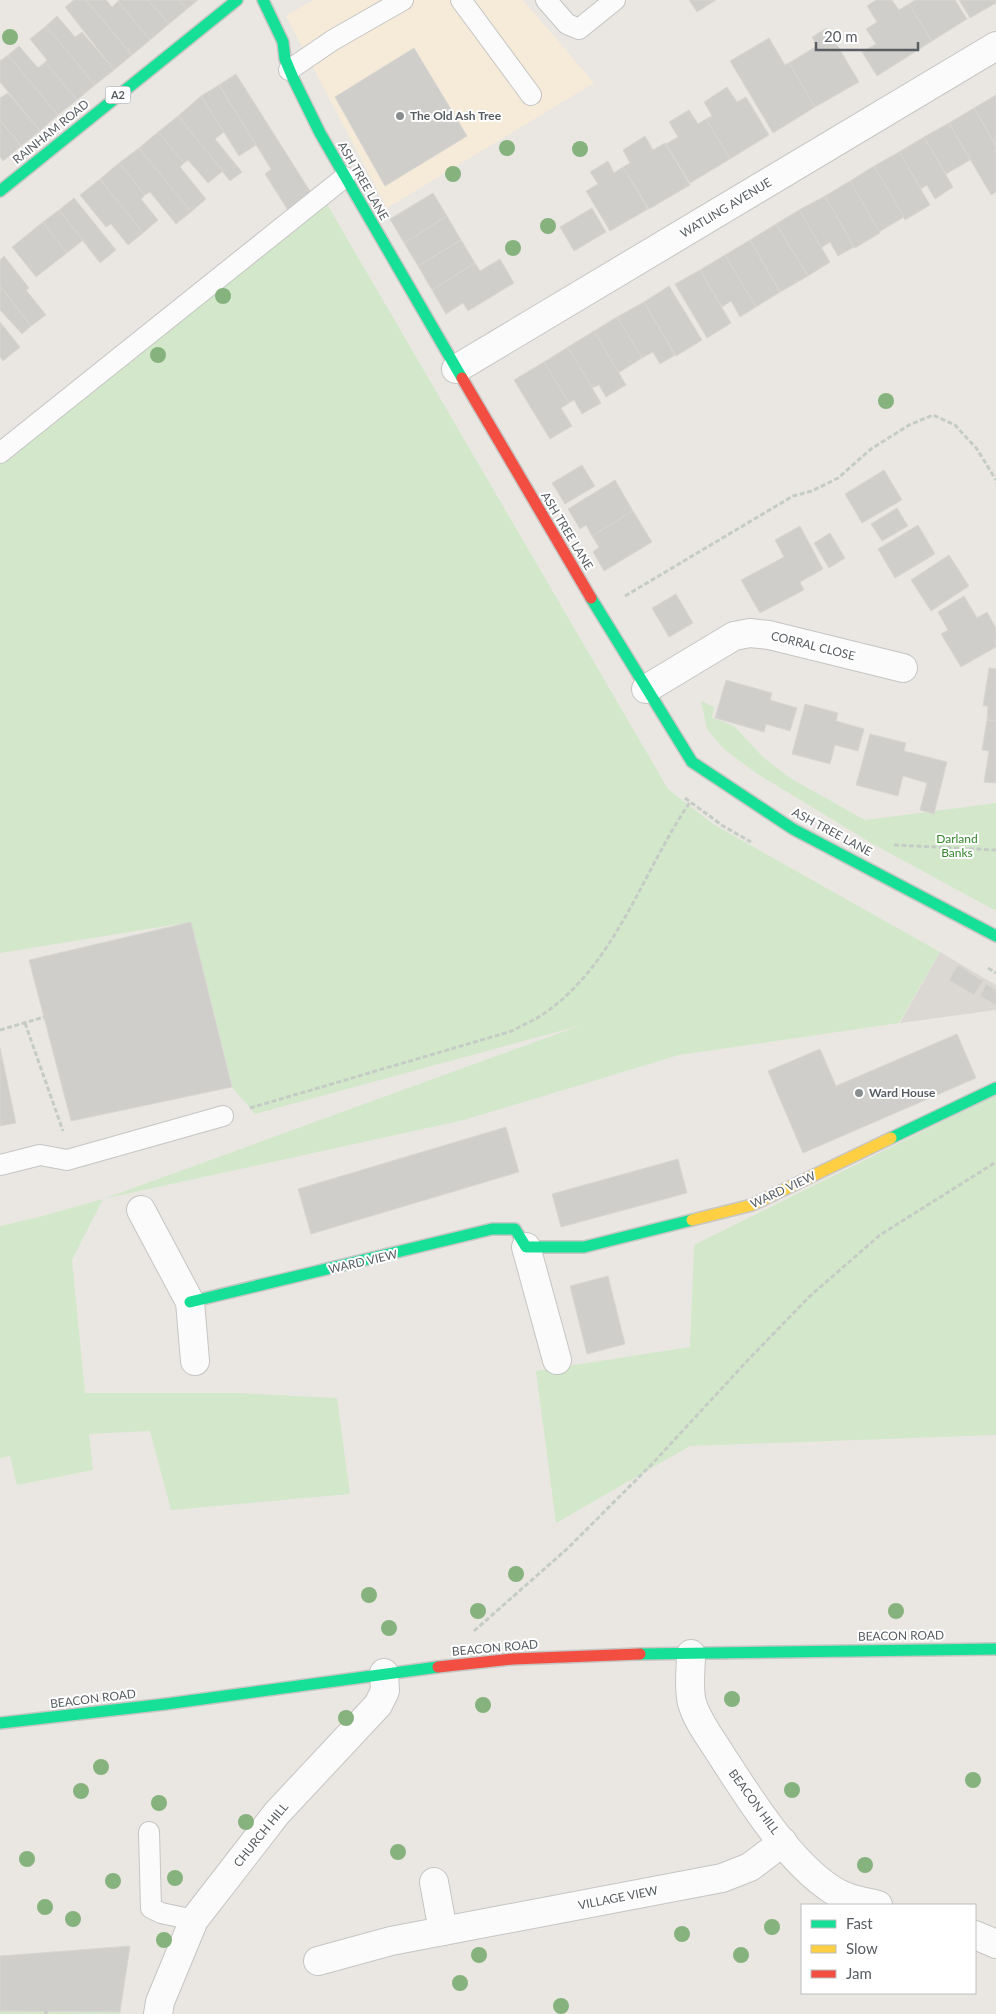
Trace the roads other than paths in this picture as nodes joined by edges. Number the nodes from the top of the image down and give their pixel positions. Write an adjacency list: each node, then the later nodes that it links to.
1 (237, 0): 11 (street, RAINHAM ROAD / A2)
2 (263, 0): 8 (street, ASH TREE LANE)
3 (403, 0): 8 (lane)
4 (461, 0): 9 (lane)
5 (546, 0): 6 (lane)
6 (615, 0)
7 (996, 46): 12 (street, WATLING AVENUE)
8 (289, 70): 10 (street, ASH TREE LANE)
9 (531, 95)
10 (345, 177): 12 (street, ASH TREE LANE); 13 (lane)
11 (0, 191)
12 (456, 369): 15 (street, ASH TREE LANE)
13 (0, 453)
14 (904, 668): 15 (street, CORRAL CLOSE)
15 (646, 688): 16 (street, ASH TREE LANE)
16 (996, 936)
17 (996, 1088): 21 (street, WARD VIEW)
18 (223, 1116): 19 (lane)
19 (0, 1165)
20 (141, 1210): 22 (street)
21 (526, 1247): 22 (street, WARD VIEW); 23 (street, WARD VIEW)
22 (190, 1302): 24 (street)
23 (557, 1360)
24 (195, 1361)
25 (996, 1649): 26 (street, BEACON ROAD)
26 (691, 1654): 27 (street, BEACON ROAD); 30 (street, BEACON HILL)
27 (384, 1673): 28 (street, BEACON ROAD); 33 (street, CHURCH HILL)
28 (0, 1724)
29 (148, 1832): 33 (lane)
30 (783, 1842): 32 (street, BEACON HILL); 34 (street, VILLAGE VIEW)
31 (434, 1882): 34 (street)
32 (874, 1904)
33 (194, 1920): 38 (street, CHURCH HILL)
34 (443, 1931): 37 (street, VILLAGE VIEW)
35 (976, 1936): 36 (street)
36 (996, 1944)
37 (318, 1961)
38 (158, 2014)

